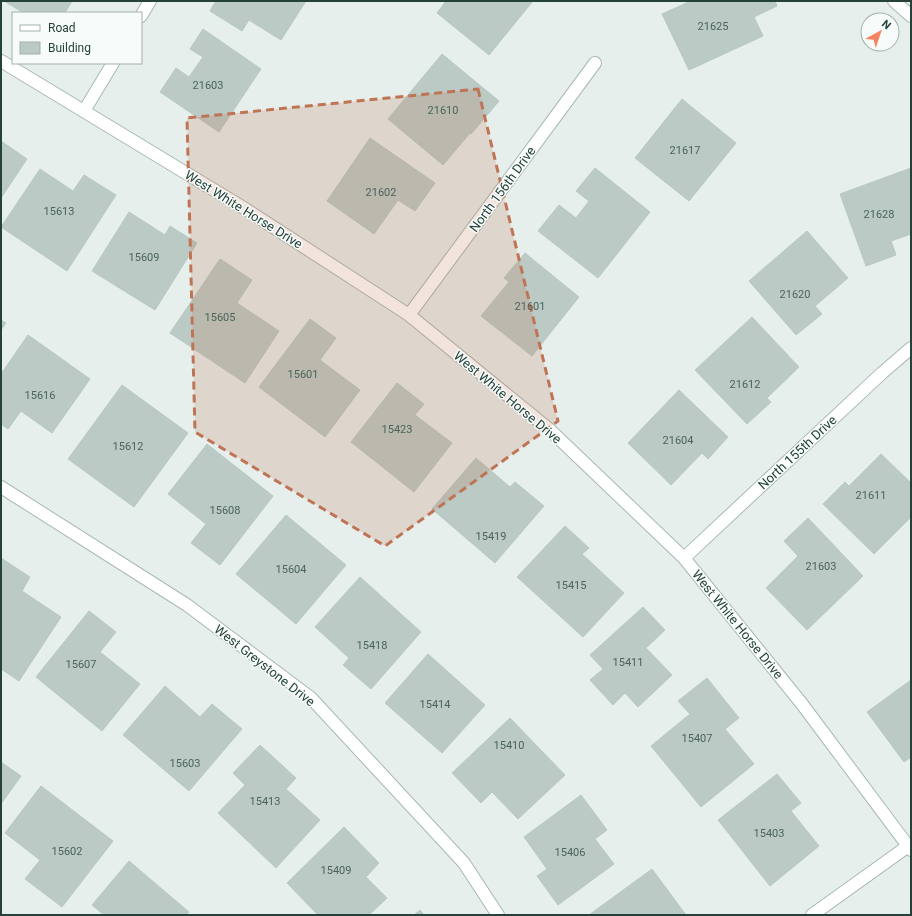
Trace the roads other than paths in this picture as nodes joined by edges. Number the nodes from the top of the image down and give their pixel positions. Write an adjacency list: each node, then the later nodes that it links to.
1 (150, 1): 3 (street)
2 (894, 1): 4 (street)
3 (142, 14)
4 (911, 16)
5 (1, 61): 8 (street, West White Horse Drive)
6 (595, 63): 9 (street, North 156th Drive)
7 (112, 64): 8 (street)
8 (84, 111): 9 (street, West White Horse Drive)
9 (409, 315): 12 (street, West White Horse Drive)
10 (911, 348): 12 (street, North 155th Drive)
11 (1, 487): 14 (street, West Greystone Drive)
12 (684, 558): 13 (street, West White Horse Drive)
13 (910, 847): 15 (street)
14 (498, 915)
15 (812, 915)

